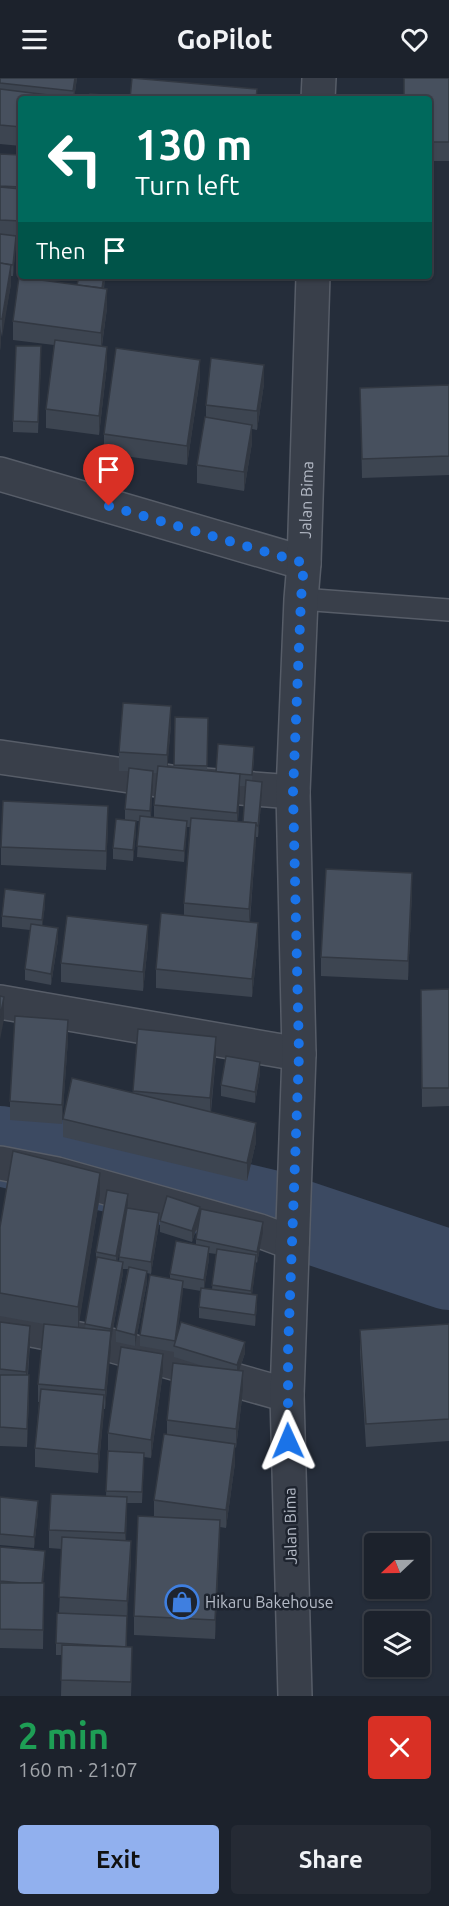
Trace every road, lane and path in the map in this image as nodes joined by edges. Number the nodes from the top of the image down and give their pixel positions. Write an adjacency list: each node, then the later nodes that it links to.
1 (319, 78): 2 (street)
2 (318, 96)
3 (312, 279): 5 (street, Jalan Bima)
4 (0, 474): 5 (street)
5 (304, 563): 6 (street, Jalan Bima)
6 (301, 599): 7 (lane); 9 (street, Jalan Bima)
7 (449, 610)
8 (0, 757): 9 (street)
9 (293, 792): 11 (street, Jalan Bima)
10 (0, 1002): 11 (street)
11 (299, 1054): 13 (street, Jalan Bima)
12 (0, 1163): 13 (street)
13 (292, 1228): 15 (street, Jalan Bima)
14 (0, 1324): 15 (street)
15 (287, 1395): 16 (street, Jalan Bima)
16 (295, 1696)

